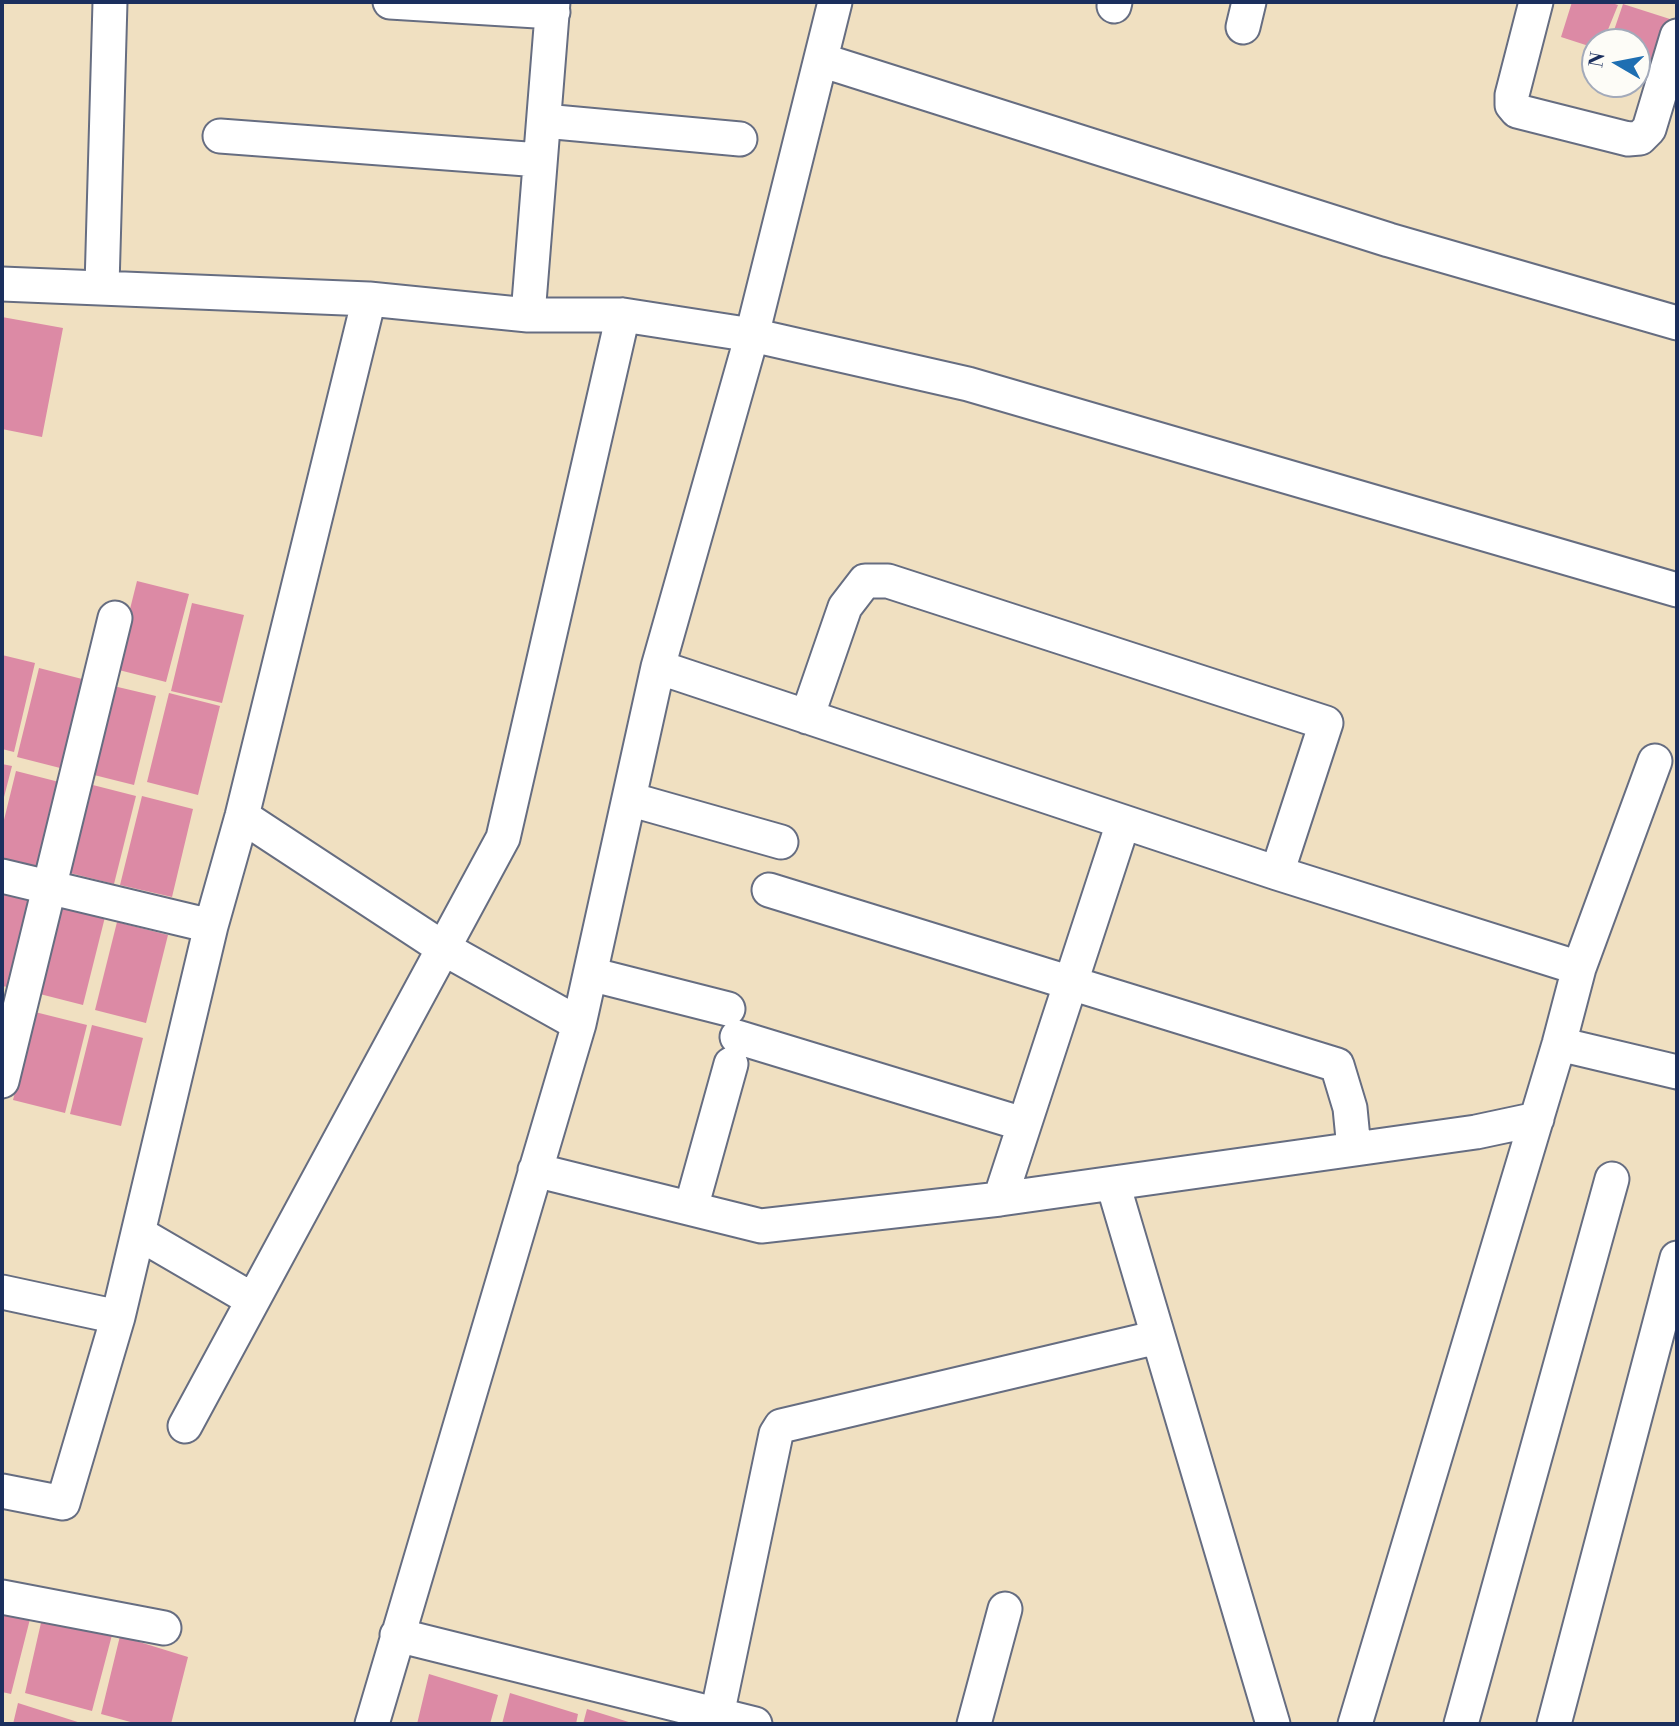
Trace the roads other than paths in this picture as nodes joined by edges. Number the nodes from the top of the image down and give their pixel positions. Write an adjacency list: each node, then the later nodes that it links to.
1 (110, 2): 13 (street)
2 (390, 2): 5 (street)
3 (835, 2): 7 (street)
4 (1536, 2): 6 (street)
5 (553, 7): 8 (street)
6 (1677, 36)
7 (821, 60): 17 (street); 18 (street)
8 (544, 121): 10 (street); 11 (street)
9 (220, 136): 11 (street)
10 (740, 139)
11 (541, 160): 15 (street)
12 (2, 284): 13 (street)
13 (102, 286): 14 (street)
14 (369, 299): 15 (street); 25 (street)
15 (528, 315): 16 (street)
16 (623, 315): 18 (street); 33 (street)
17 (1677, 323)
18 (752, 335): 19 (street); 21 (street)
19 (1677, 590)
20 (115, 618): 30 (street)
21 (658, 667): 22 (street); 24 (street)
22 (807, 717): 26 (street); 28 (street)
23 (1655, 761): 34 (street)
24 (629, 799): 27 (street); 35 (street)
25 (242, 816): 32 (street); 33 (street)
26 (1123, 823): 28 (street); 36 (street)
27 (782, 842)
28 (1276, 873): 34 (street)
29 (2, 876): 30 (street)
30 (48, 887): 32 (street); 41 (street)
31 (769, 890): 36 (street)
32 (211, 926): 50 (street)
33 (443, 948): 37 (street); 53 (street)
34 (1578, 968): 39 (street)
35 (590, 974): 37 (street); 38 (street)
36 (1072, 984): 43 (street); 44 (street)
37 (579, 1024): 45 (street)
38 (732, 1037): 43 (street); 49 (street)
39 (1559, 1044): 40 (street); 42 (street)
40 (1677, 1072)
41 (2, 1080)
42 (1537, 1119): 44 (street); 68 (street)
43 (1023, 1124): 48 (street)
44 (1354, 1149): 47 (street)
45 (535, 1170): 49 (street); 62 (street)
46 (1612, 1179): 69 (street)
47 (1113, 1184): 48 (street); 56 (street)
48 (1000, 1199): 49 (street)
49 (691, 1208)
50 (138, 1233): 53 (street); 55 (street)
51 (1677, 1258): 54 (street)
52 (2, 1292): 55 (street)
53 (253, 1300): 57 (street)
54 (1670, 1312): 70 (street)
55 (118, 1317): 58 (street)
56 (1158, 1336): 63 (street); 67 (street)
57 (185, 1426)
58 (2, 1491)
59 (2, 1597): 61 (street)
60 (1005, 1609): 66 (street)
61 (164, 1628)
62 (397, 1635): 63 (street); 64 (street)
63 (717, 1715): 65 (street)
64 (372, 1724)
65 (755, 1724)
66 (974, 1724)
67 (1273, 1724)
68 (1355, 1724)
69 (1461, 1724)
70 (1554, 1724)

